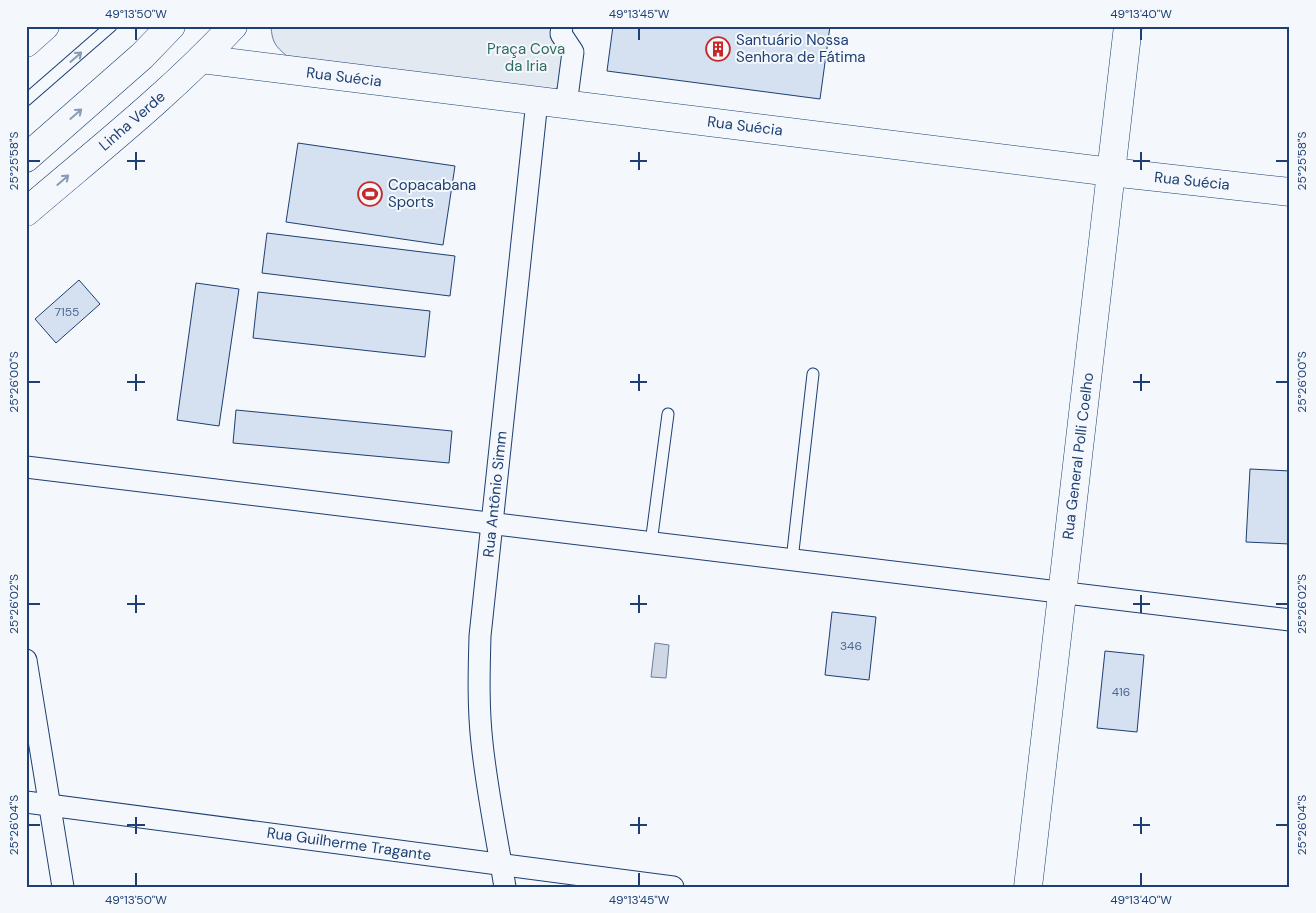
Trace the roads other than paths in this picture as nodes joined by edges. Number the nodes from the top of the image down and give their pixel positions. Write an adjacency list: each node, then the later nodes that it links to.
1 (45, 26): 7 (main road)
2 (110, 26): 9 (lane, one-way to 2)
3 (171, 26): 12 (main road, one-way to 3)
4 (233, 26): 8 (main road, Linha Verde)
5 (562, 26): 11 (street)
6 (1128, 26): 13 (main road, Rua General Polli Coelho)
7 (26, 43)
8 (202, 59): 10 (main road, Rua Suécia); 15 (main road, Linha Verde, one-way to 8)
9 (26, 100)
10 (537, 101): 11 (main road, Rua Suécia); 19 (street, Rua Antônio Simm)
11 (566, 105): 13 (main road, Rua Suécia)
12 (26, 158)
13 (1111, 172): 14 (main road, Rua Suécia); 22 (main road, Rua General Polli Coelho)
14 (1290, 192)
15 (26, 212)
16 (813, 374): 21 (lane)
17 (668, 414): 20 (lane)
18 (26, 467): 19 (street)
19 (492, 524): 20 (street); 27 (street, Rua Antônio Simm)
20 (651, 543): 21 (street)
21 (792, 560): 22 (street)
22 (1062, 592): 23 (street); 31 (main road, Rua General Polli Coelho)
23 (1290, 620)
24 (26, 660): 26 (street)
25 (26, 802): 26 (street, Rua Guilherme Tragante)
26 (50, 805): 27 (street, Rua Guilherme Tragante); 28 (street)
27 (501, 864): 29 (street, Rua Antônio Simm); 30 (street, Rua Guilherme Tragante)
28 (63, 887)
29 (505, 887)
30 (672, 887)
31 (1028, 887)

